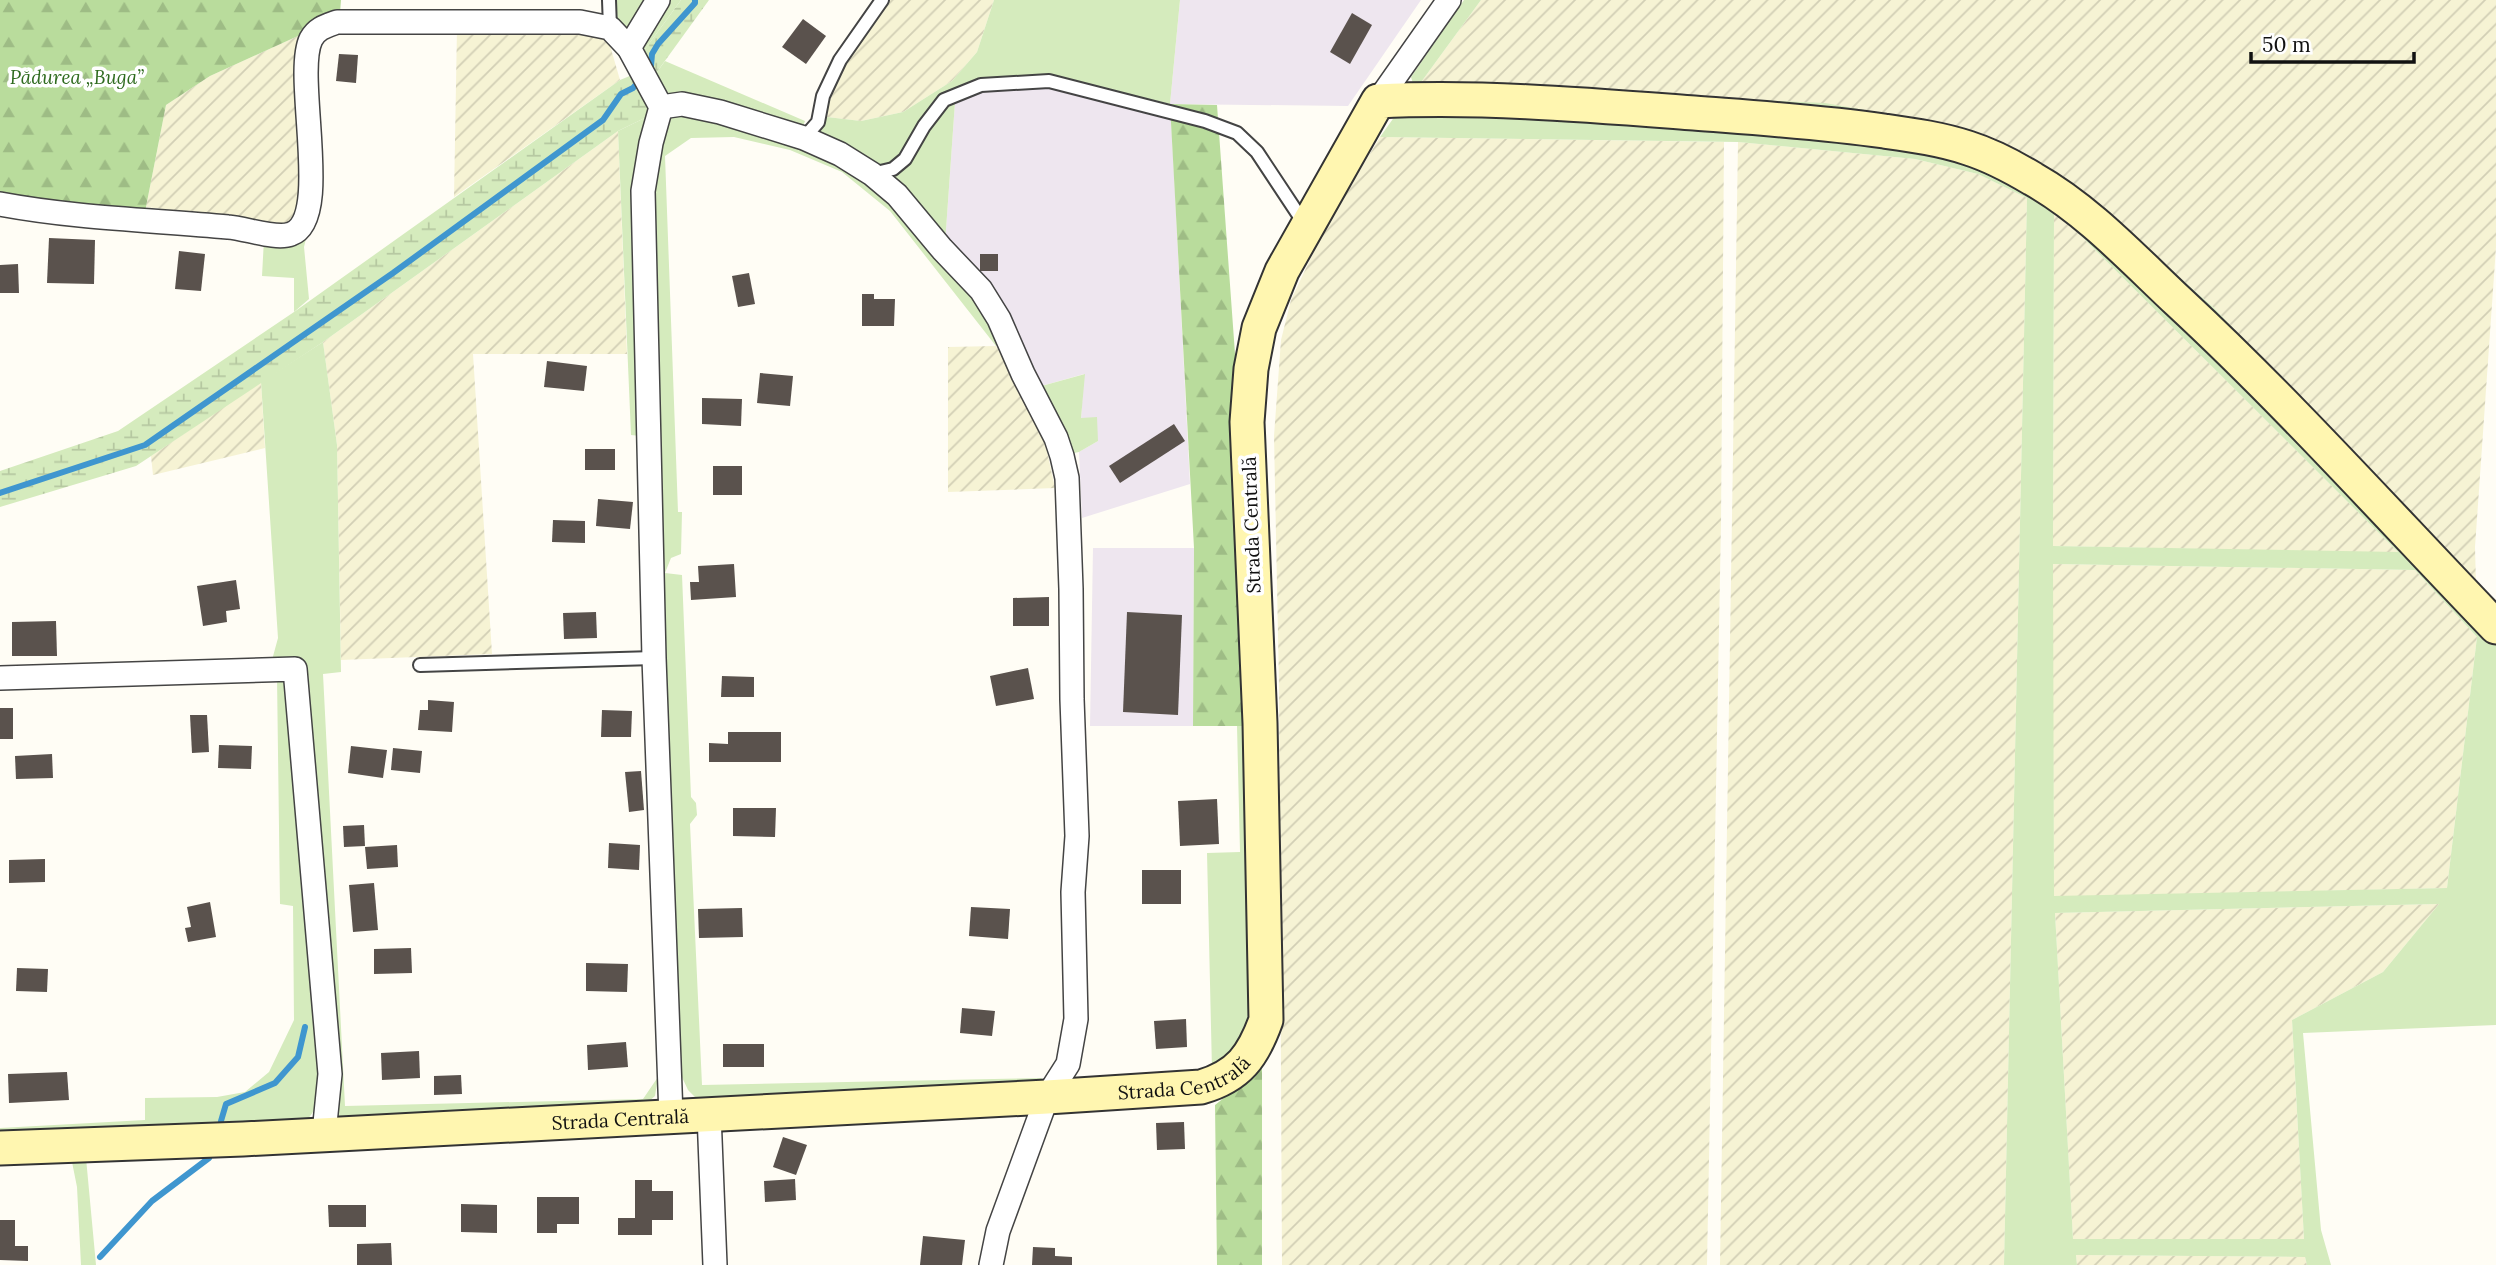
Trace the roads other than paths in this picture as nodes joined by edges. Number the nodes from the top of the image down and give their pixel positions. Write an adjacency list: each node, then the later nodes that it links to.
1 (609, 0): 5 (lane)
2 (658, 0): 6 (street)
3 (881, 0): 9 (lane)
4 (1449, 0): 8 (street, Strada Centrală)
5 (610, 28): 6 (street); 12 (street)
6 (633, 55): 7 (street)
7 (656, 97): 9 (street); 16 (street)
8 (1378, 102): 14 (street, Strada Centrală); 15 (street)
9 (804, 138): 10 (street)
10 (872, 174): 14 (lane); 19 (street)
11 (0, 204): 12 (street)
12 (24, 209): 13 (street)
13 (0, 222)
14 (1306, 227): 19 (street, Strada Centrală)
15 (2496, 627)
16 (654, 658): 17 (lane); 21 (street)
17 (420, 664)
18 (0, 678): 22 (street)
19 (1047, 1097): 20 (street, Strada Centrală); 25 (street)
20 (709, 1114): 21 (street, Strada Centrală); 24 (street)
21 (671, 1116): 22 (street, Strada Centrală)
22 (324, 1133): 23 (street, Strada Centrală)
23 (0, 1148)
24 (715, 1265)
25 (991, 1265)

